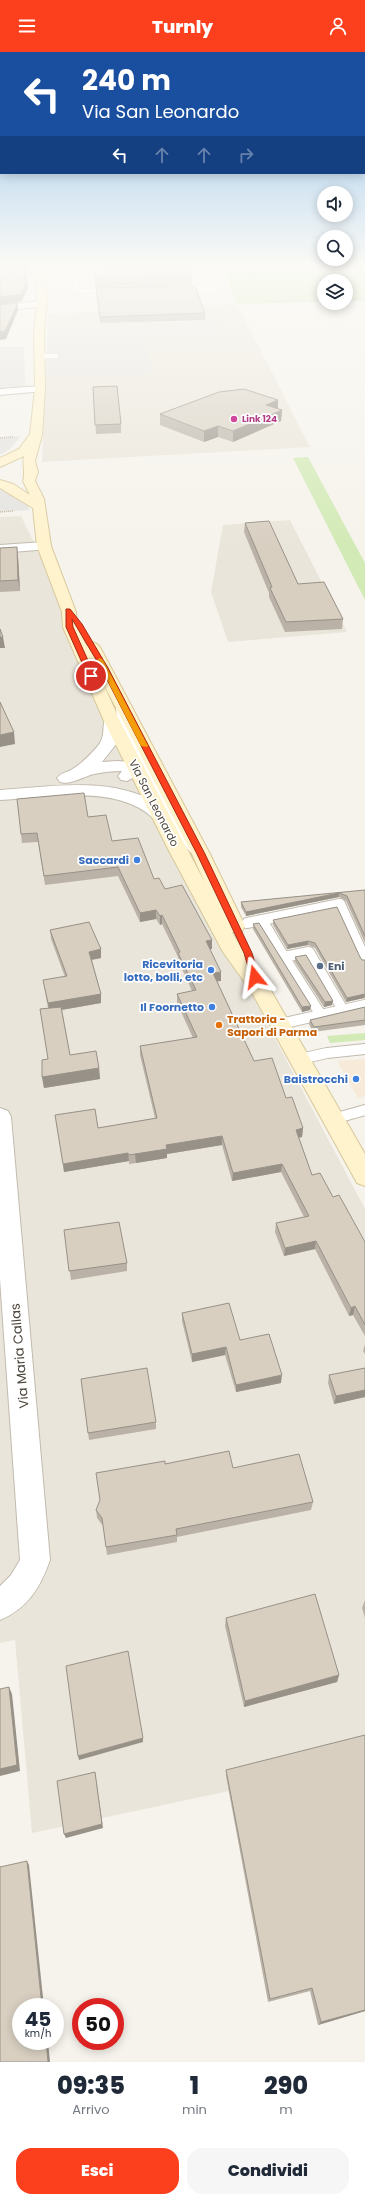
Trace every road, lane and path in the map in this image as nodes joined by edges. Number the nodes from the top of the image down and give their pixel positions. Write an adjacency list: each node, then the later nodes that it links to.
1 (40, 361): 2 (main road)
2 (40, 389): 3 (street); 4 (main road)
3 (0, 392)
4 (36, 435): 5 (main road); 6 (main road)
5 (0, 463): 6 (main road)
6 (31, 472): 7 (main road); 8 (main road, Via San Leonardo)
7 (0, 484): 8 (main road)
8 (38, 506): 9 (main road, Via San Leonardo)
9 (44, 546): 10 (street); 11 (main road, Via San Leonardo)
10 (0, 549)
11 (68, 610): 12 (main road, Via San Leonardo); 13 (main road, Via San Leonardo)
12 (124, 706): 14 (street); 18 (main road, Via San Leonardo)
13 (112, 721): 14 (main road, Via San Leonardo); 15 (street)
14 (136, 768): 15 (street); 17 (main road, Via San Leonardo); 18 (street)
15 (69, 784): 16 (street); 17 (street)
16 (0, 795)
17 (160, 816): 23 (main road, Via San Leonardo)
18 (201, 854): 23 (main road, Via San Leonardo)
19 (262, 920): 20 (lane); 21 (lane); 22 (lane)
20 (247, 923)
21 (284, 957): 25 (lane); 26 (lane)
22 (365, 959)
23 (260, 987): 27 (main road, Via San Leonardo)
24 (365, 1005): 25 (lane)
25 (343, 1010): 26 (lane)
26 (321, 1015): 27 (lane)
27 (280, 1024): 29 (main road, Via San Leonardo)
28 (365, 1049): 29 (lane)
29 (300, 1059): 32 (main road, Via San Leonardo)
30 (365, 1110): 32 (lane)
31 (0, 1117): 34 (street, Via Maria Callas)
32 (333, 1119): 33 (main road, Via San Leonardo)
33 (365, 1176)
34 (9, 1597)

